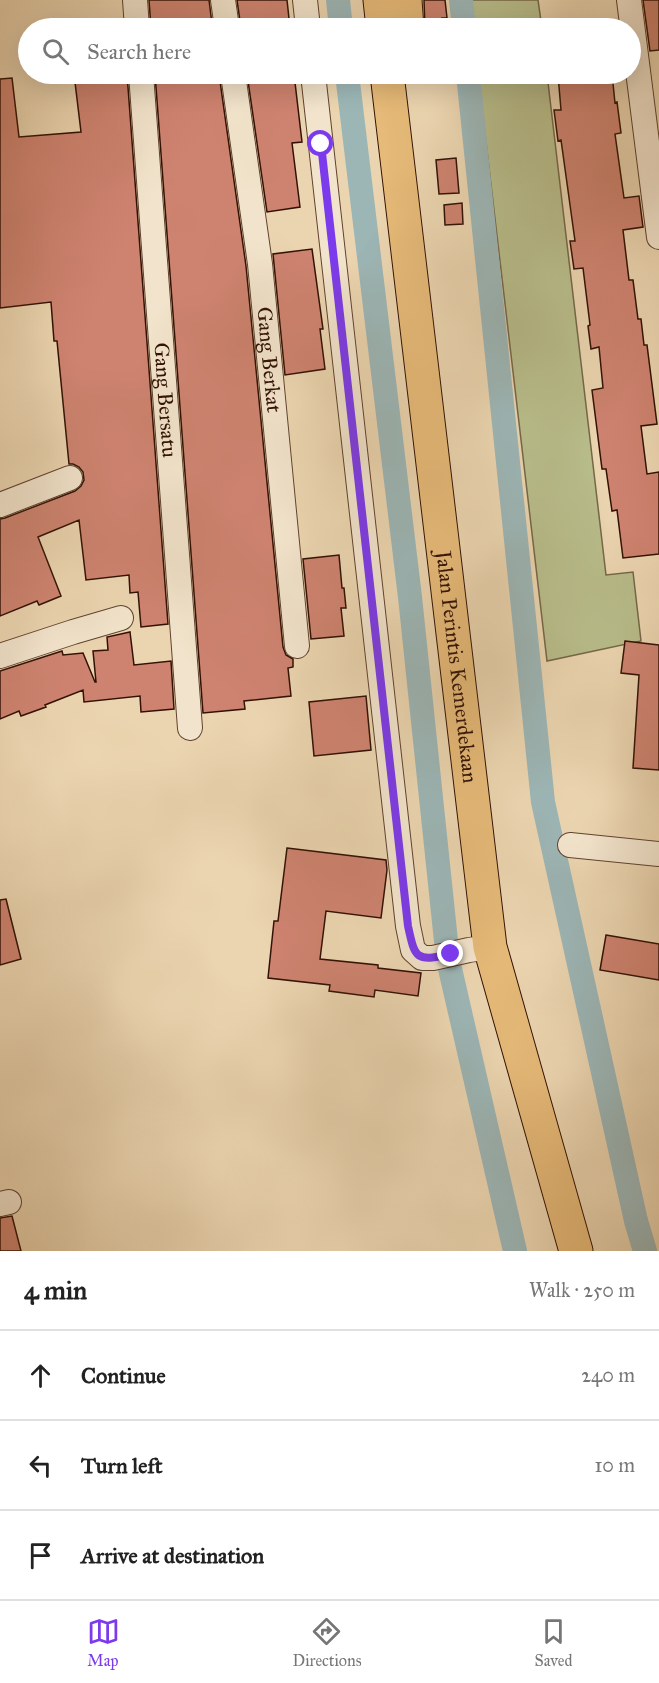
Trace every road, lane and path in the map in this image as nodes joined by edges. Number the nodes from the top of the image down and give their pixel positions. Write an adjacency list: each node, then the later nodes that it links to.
1 (135, 0): 7 (street)
2 (223, 0): 8 (street)
3 (305, 0): 9 (street)
4 (380, 0): 10 (highway)
5 (405, 0): 11 (highway)
6 (629, 0): 12 (street)
7 (136, 18)
8 (226, 18)
9 (307, 18)
10 (382, 18)
11 (406, 18)
12 (631, 18)
13 (142, 84): 25 (street, Gang Bersatu)
14 (235, 84): 23 (street, Gang Berkat)
15 (314, 84): 28 (street)
16 (388, 84): 28 (highway, Jalan Perintis Kemerdekaan)
17 (411, 84): 30 (highway, Jalan Perintis Kemerdekaan)
18 (640, 84): 19 (street)
19 (659, 237)
20 (70, 478): 21 (street)
21 (0, 505)
22 (122, 618): 24 (street)
23 (297, 646)
24 (0, 656)
25 (190, 728)
26 (570, 845): 27 (street)
27 (659, 854)
28 (479, 949): 29 (highway, Jalan Perintis Kemerdekaan)
29 (576, 1251)
30 (592, 1251)

